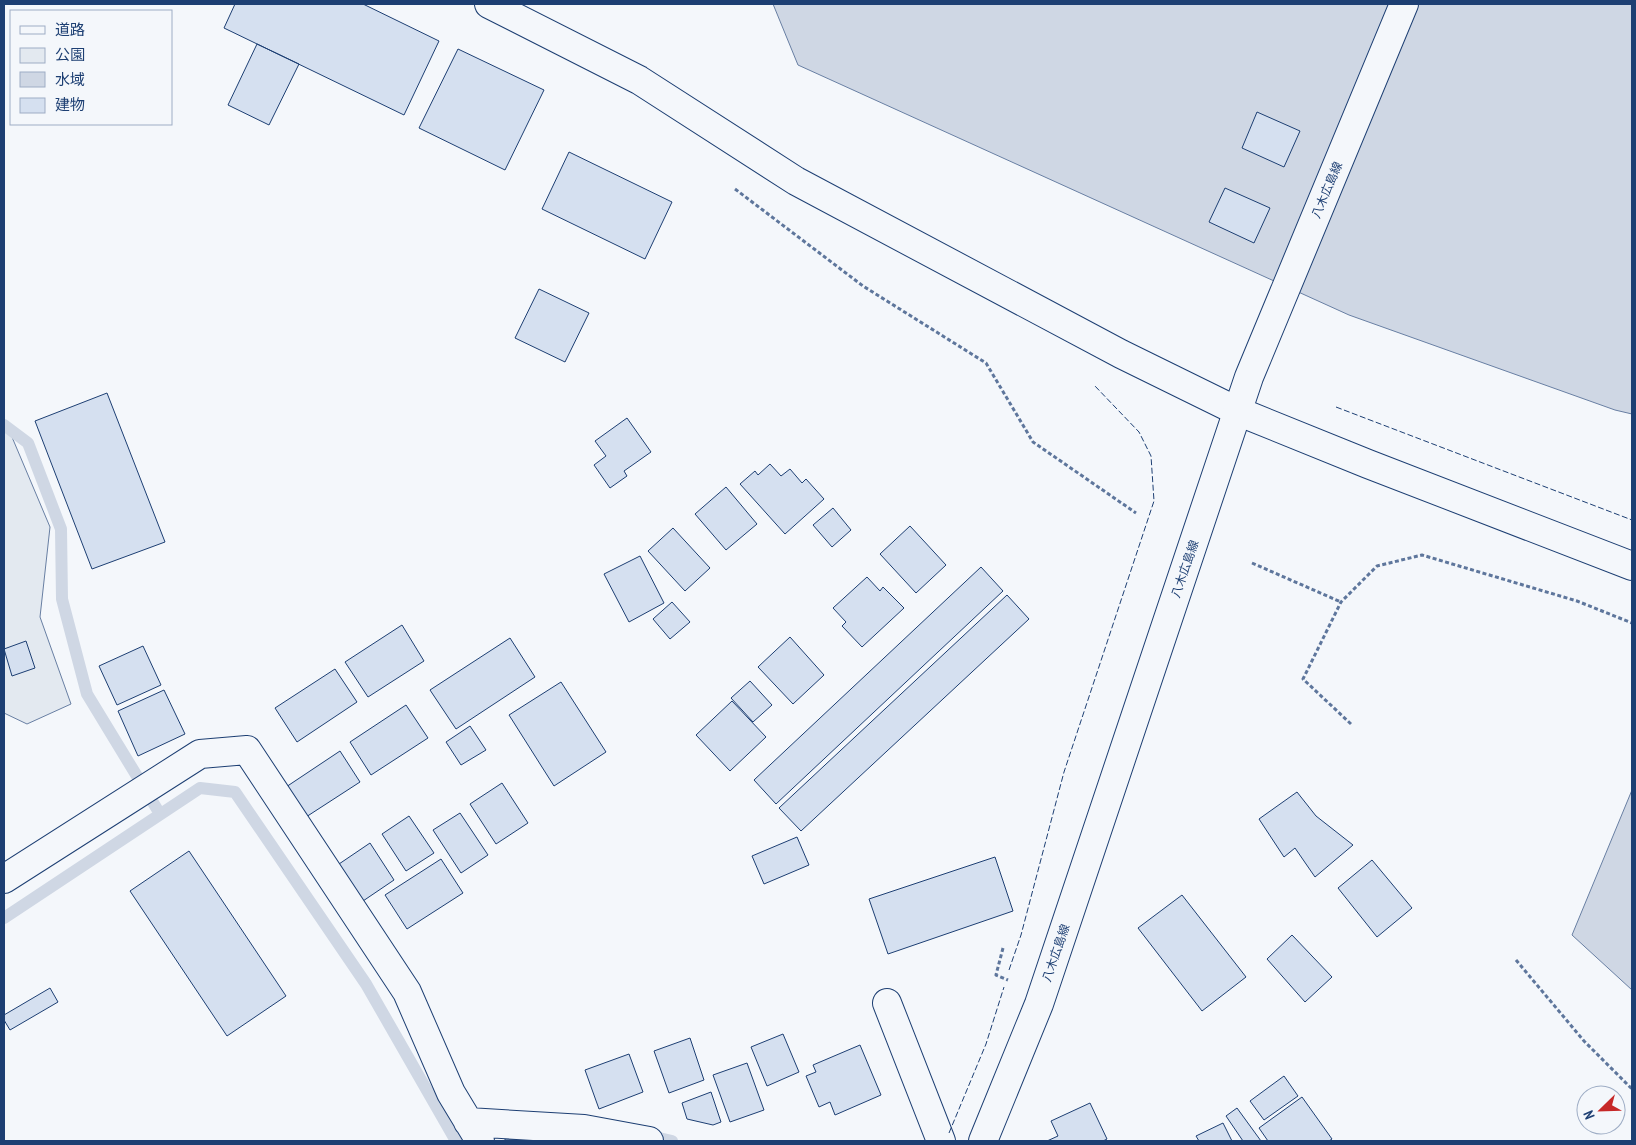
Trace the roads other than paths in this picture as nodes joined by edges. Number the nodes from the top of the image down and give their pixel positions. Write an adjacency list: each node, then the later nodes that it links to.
1 (490, 4): 3 (street)
2 (1404, 4): 3 (street, 八木広島線)
3 (1237, 411): 4 (street); 10 (street, 八木広島線)
4 (1632, 566)
5 (4, 879): 7 (street)
6 (887, 1003): 9 (street)
7 (474, 1132): 8 (street)
8 (649, 1141)
9 (941, 1141)
10 (984, 1141)

